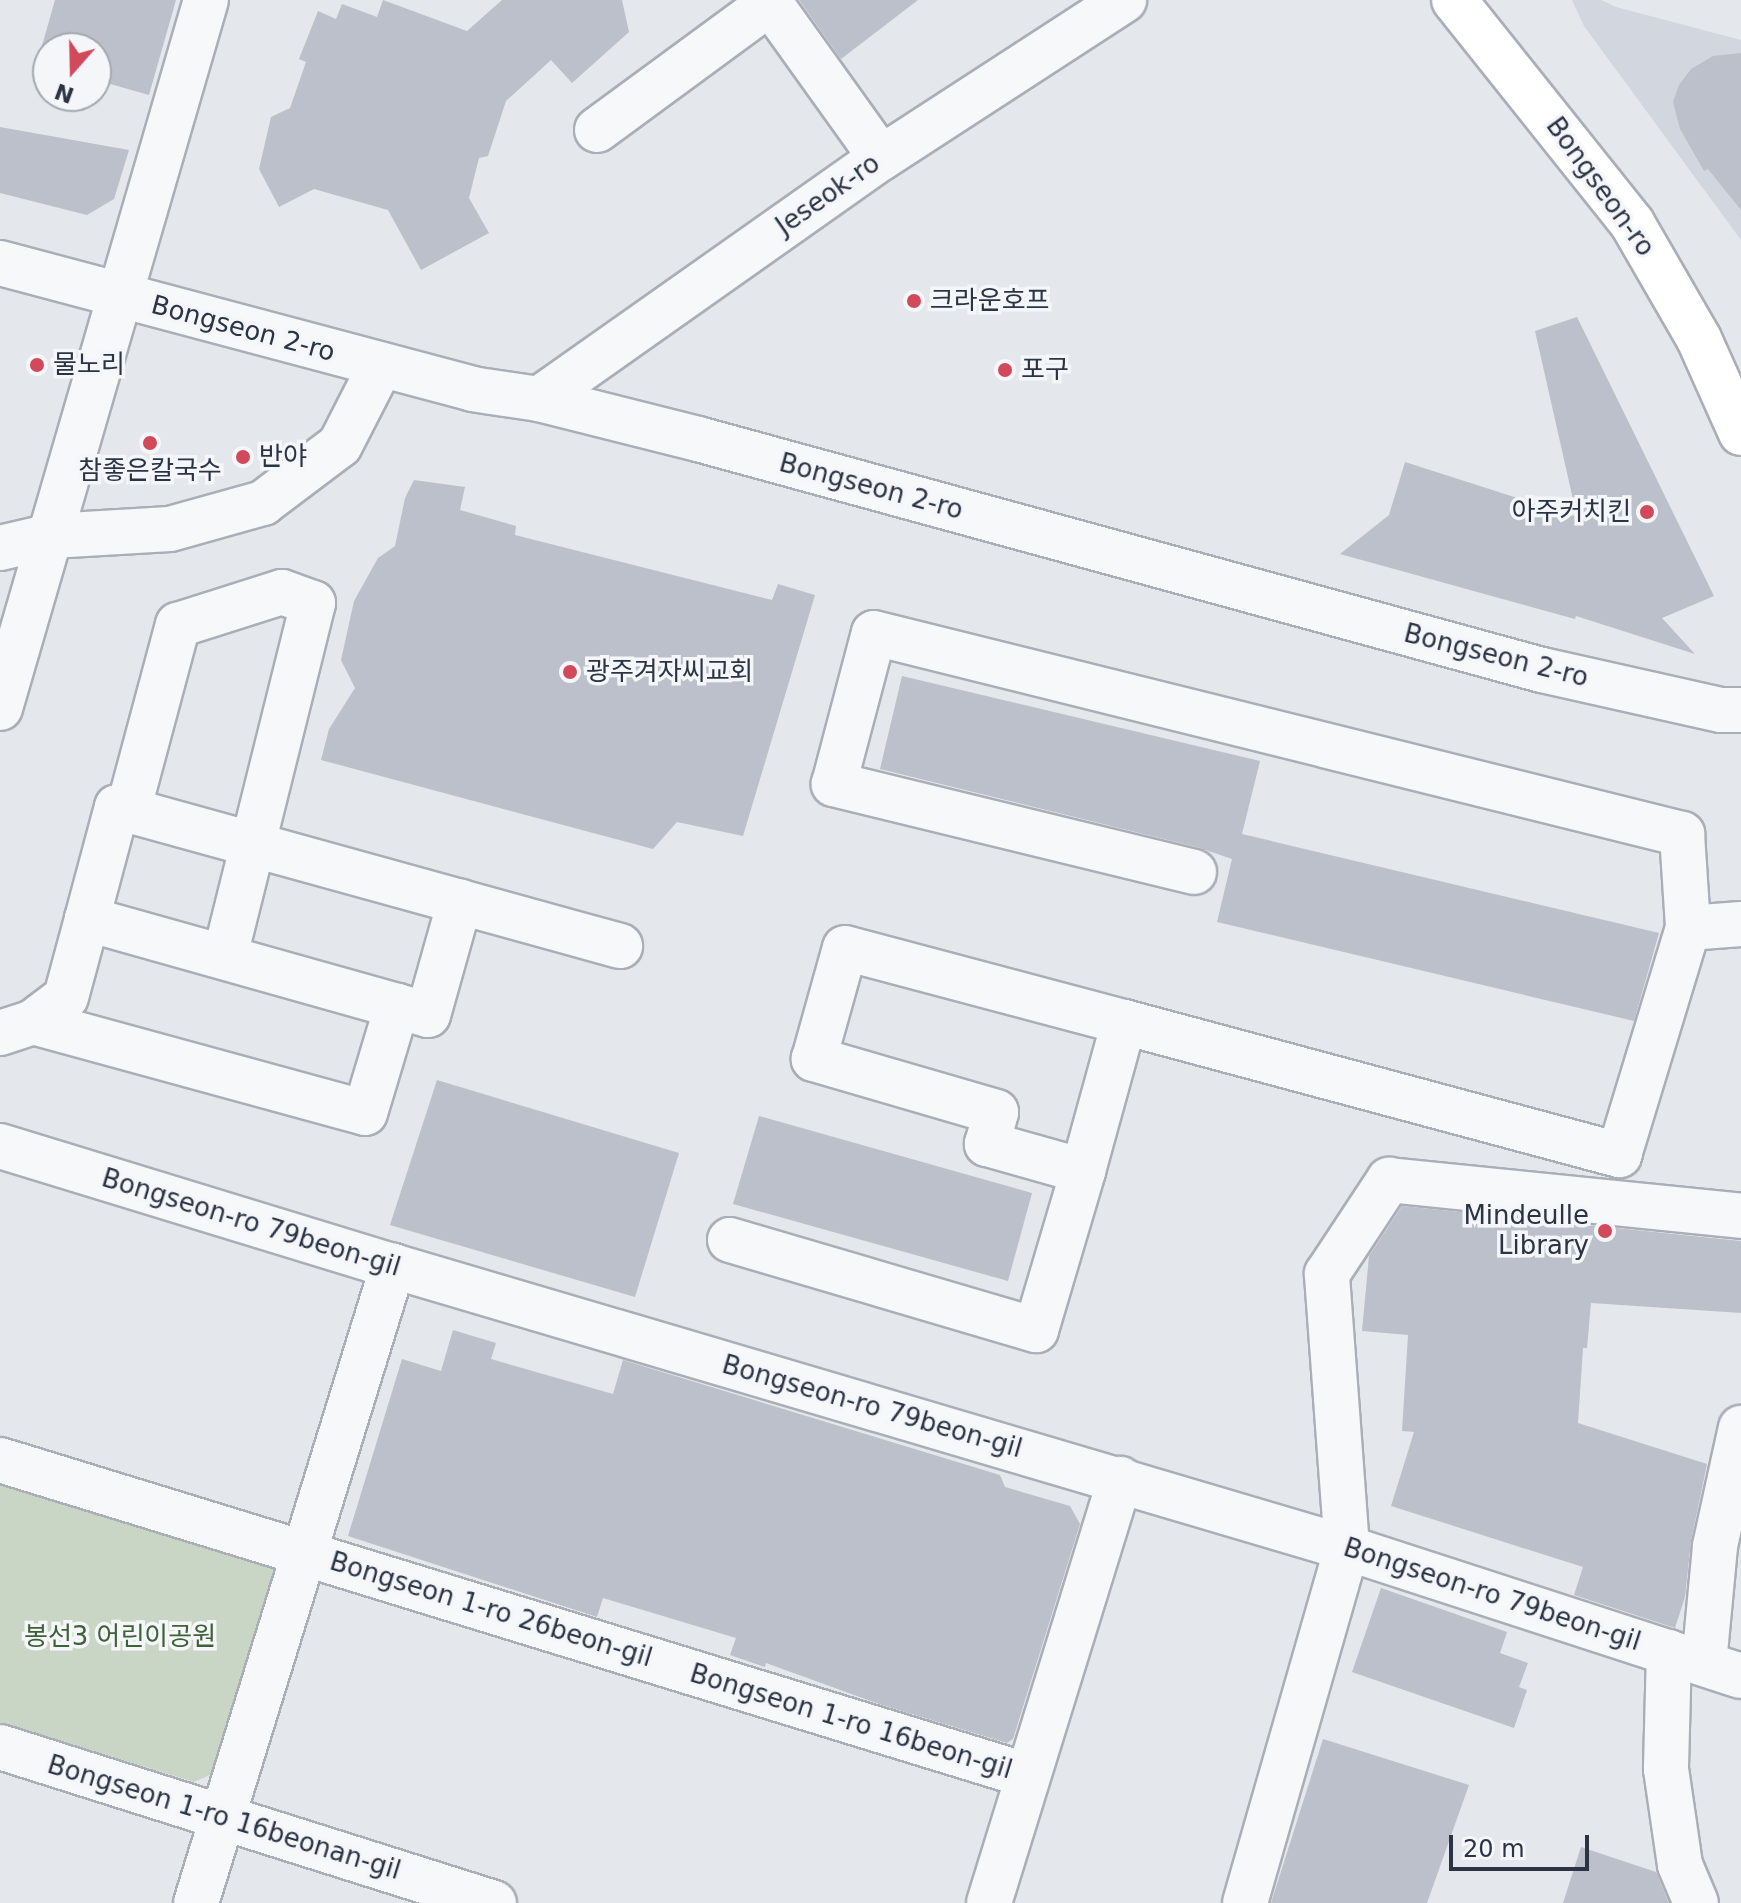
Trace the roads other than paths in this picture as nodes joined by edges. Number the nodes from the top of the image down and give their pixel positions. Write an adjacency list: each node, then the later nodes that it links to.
1 (206, 0): 8 (street)
2 (1124, 0): 6 (street, Jeseok-ro)
3 (1454, 0): 11 (main road, Bongseon-ro)
4 (769, 1): 5 (street); 6 (street)
5 (597, 130)
6 (881, 158): 10 (street, Jeseok-ro)
7 (0, 263): 8 (street, Bongseon 2-ro)
8 (117, 296): 9 (street, Bongseon 2-ro); 12 (street)
9 (381, 365): 10 (street, Bongseon 2-ro); 12 (street)
10 (539, 399): 15 (street, Bongseon 2-ro)
11 (1741, 433)
12 (51, 536): 13 (street); 14 (street)
13 (0, 548)
14 (1, 699)
15 (1741, 710)
16 (128, 811): 17 (street); 17 (street); 20 (street)
17 (255, 845): 19 (street); 24 (street)
18 (1194, 872): 22 (street)
19 (460, 901): 23 (street); 25 (street)
20 (87, 919): 24 (street); 27 (street)
21 (1741, 924): 22 (street)
22 (1688, 928): 26 (street)
23 (620, 946)
24 (225, 957): 25 (street)
25 (397, 1006): 27 (street)
26 (1124, 1022): 29 (street); 29 (street)
27 (16, 1028)
28 (0, 1146): 32 (street, Bongseon-ro 79beon-gil)
29 (1083, 1171): 31 (street)
30 (1741, 1216): 36 (street)
31 (730, 1240)
32 (393, 1266): 35 (street, Bongseon-ro 79beon-gil); 37 (street, Bongseon 1-ro 26beon-gil)
33 (1741, 1428): 38 (street)
34 (0, 1460): 37 (street, Bongseon 1-ro 26beon-gil)
35 (1120, 1479): 36 (street, Bongseon-ro 79beon-gil); 41 (street, Bongseon 1-ro 16beon-gil)
36 (1347, 1548): 38 (street, Bongseon-ro 79beon-gil); 46 (street)
37 (304, 1553): 39 (street, Bongseon 1-ro 26beon-gil); 42 (street, Bongseon 1-ro 26beon-gil)
38 (1705, 1664): 47 (street)
39 (677, 1668): 41 (street, Bongseon 1-ro 16beon-gil)
40 (0, 1747): 42 (street, Bongseon 1-ro 16beonan-gil)
41 (1026, 1775): 45 (street, Bongseon 1-ro 16beon-gil)
42 (223, 1816): 43 (street, Bongseon 1-ro 26beon-gil); 44 (street, Bongseon 1-ro 16beonan-gil)
43 (196, 1903)
44 (494, 1903)
45 (989, 1903)
46 (1245, 1903)
47 (1696, 1903)

